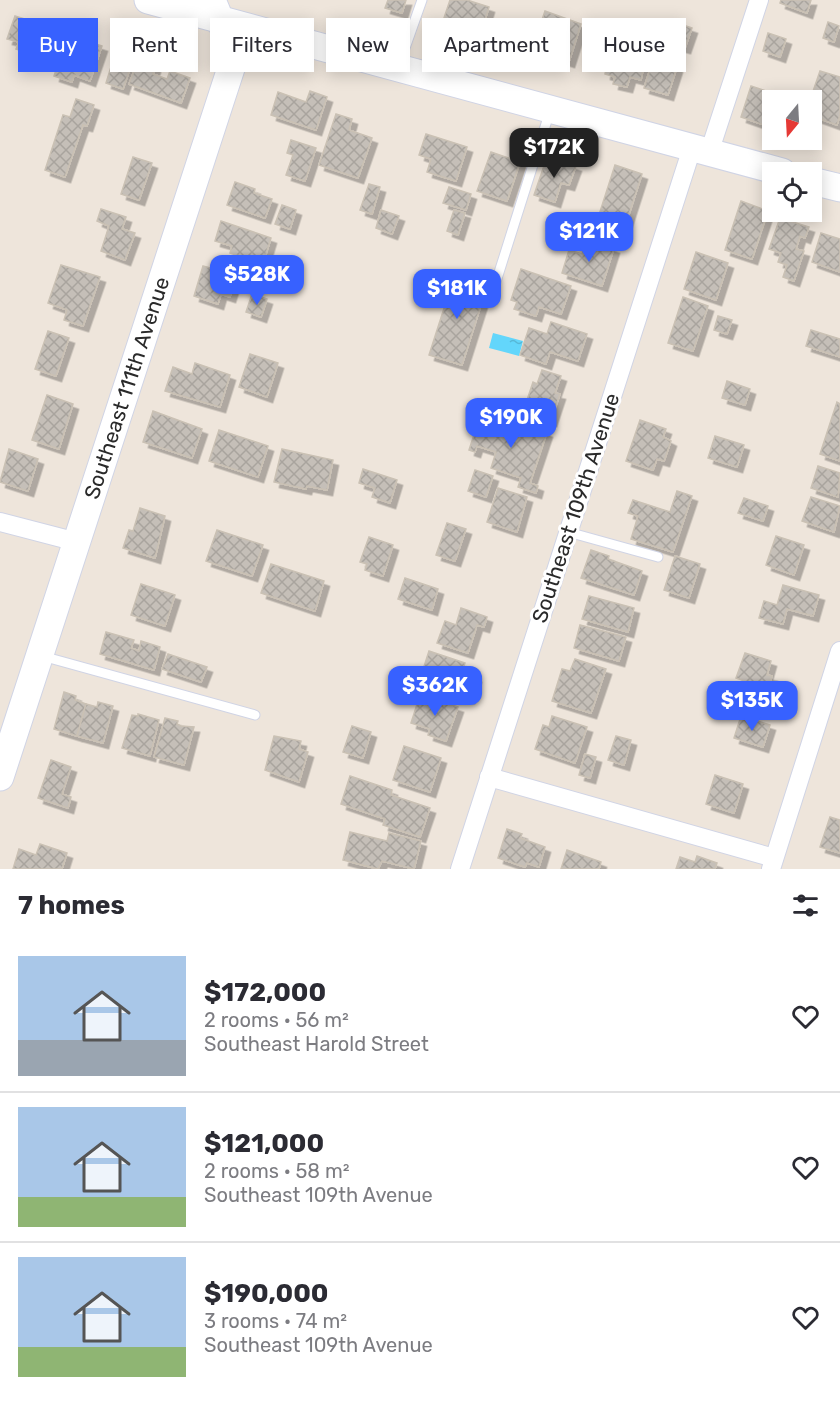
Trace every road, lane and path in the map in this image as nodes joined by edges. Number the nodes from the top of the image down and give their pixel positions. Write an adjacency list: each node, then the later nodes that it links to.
1 (148, 0): 4 (street)
2 (422, 0): 5 (lane)
3 (759, 0): 9 (street, Southeast 109th Avenue)
4 (216, 10): 6 (street); 16 (street, Southeast 111th Avenue)
5 (410, 34)
6 (326, 44)
7 (410, 70): 8 (street)
8 (551, 109): 9 (street); 13 (lane)
9 (701, 150): 10 (street); 15 (street, Southeast 109th Avenue)
10 (762, 167)
11 (822, 184): 12 (street)
12 (840, 188)
13 (495, 285)
14 (0, 522): 16 (street)
15 (568, 532): 17 (lane); 23 (street, Southeast 109th Avenue)
16 (77, 542): 19 (street, Southeast 111th Avenue)
17 (658, 557)
18 (840, 651): 24 (street)
19 (39, 656): 20 (lane); 21 (street, Southeast 111th Avenue)
20 (255, 715)
21 (7, 733): 22 (street, Southeast 111th Avenue)
22 (0, 777)
23 (489, 777): 24 (street); 25 (street, Southeast 109th Avenue)
24 (773, 864)
25 (460, 869)

